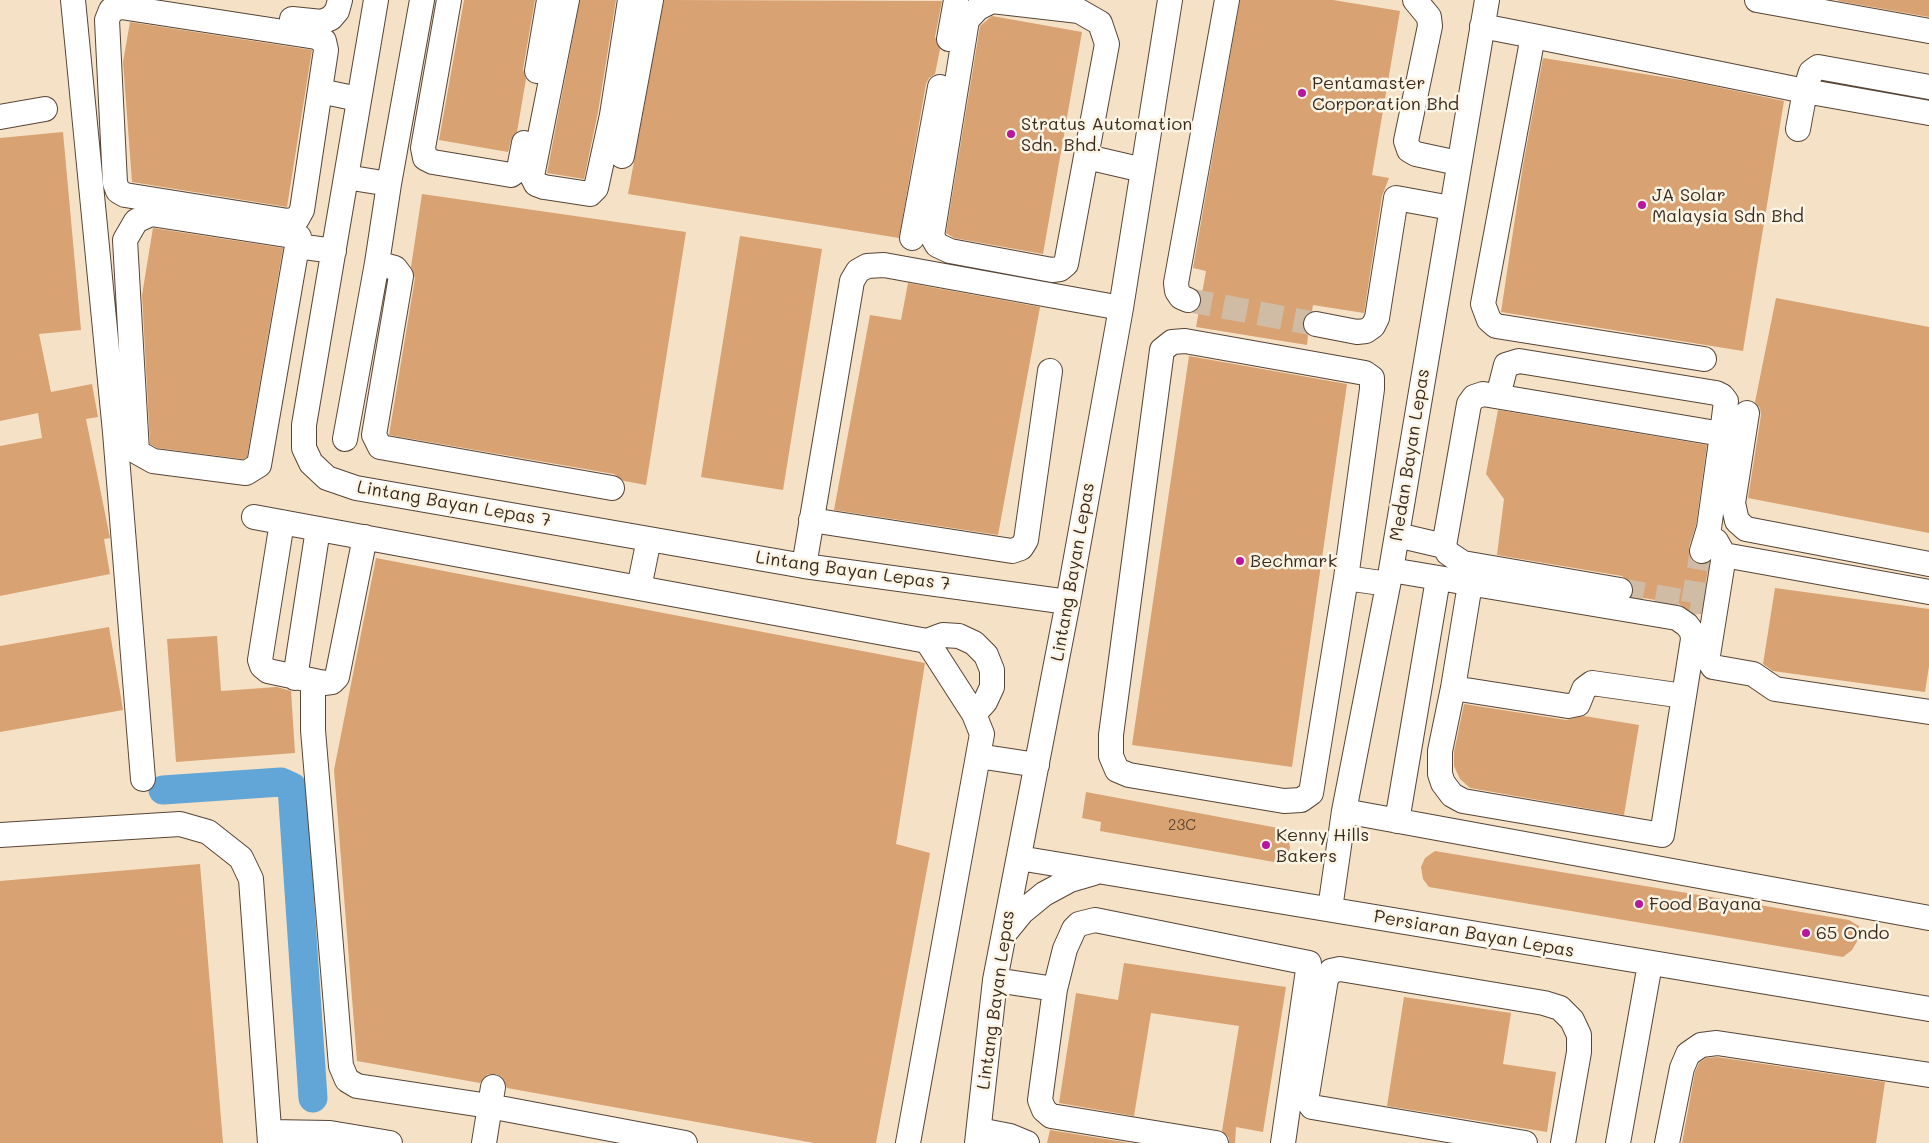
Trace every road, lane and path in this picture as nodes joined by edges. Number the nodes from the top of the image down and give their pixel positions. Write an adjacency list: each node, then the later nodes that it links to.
1 (73, 0): 76 (street)
2 (175, 0): 3 (street)
3 (340, 0)
4 (376, 0): 23 (street, Lintang Bayan Lepas 7)
5 (550, 0): 16 (street)
6 (568, 0): 7 (street)
7 (630, 0)
8 (651, 0): 28 (street)
9 (956, 0): 35 (street)
10 (1170, 0): 31 (street, Lintang Bayan Lepas)
11 (1228, 0): 39 (street)
12 (1415, 0): 30 (street)
13 (1487, 0): 17 (street, Medan Bayan Lepas)
14 (422, 1): 16 (street); 33 (street)
15 (1773, 1): 18 (street)
16 (448, 3)
17 (1482, 26): 19 (street); 30 (street, Medan Bayan Lepas)
18 (1929, 31)
19 (1533, 36): 22 (street); 42 (street)
20 (1929, 87): 22 (street)
21 (320, 91): 21 (street); 23 (street)
22 (1805, 91): 25 (street); 27 (street)
23 (358, 99): 32 (street, Lintang Bayan Lepas 7)
24 (45, 109): 26 (street)
25 (1929, 113)
26 (0, 116)
27 (1798, 129)
28 (622, 156)
29 (1087, 157): 29 (street); 31 (street)
30 (1458, 162): 34 (street, Medan Bayan Lepas)
31 (1143, 170): 40 (street, Lintang Bayan Lepas)
32 (346, 177): 33 (street); 37 (street, Lintang Bayan Lepas 7)
33 (389, 184): 38 (street)
34 (1451, 208): 41 (street); 53 (street, Medan Bayan Lepas)
35 (912, 238)
36 (297, 246): 36 (street); 37 (street)
37 (334, 251): 55 (street, Lintang Bayan Lepas 7)
38 (377, 263): 47 (street); 48 (street)
39 (1188, 300)
40 (1120, 308): 50 (street); 67 (street, Lintang Bayan Lepas)
41 (1316, 324)
42 (1704, 359)
43 (1050, 371): 50 (street)
44 (1498, 396): 46 (street); 46 (street); 57 (street)
45 (1747, 412): 58 (street)
46 (1722, 434): 56 (street)
47 (345, 439)
48 (612, 488)
49 (254, 517): 51 (street)
50 (811, 520): 59 (street)
51 (282, 522): 52 (street); 69 (street)
52 (318, 529): 54 (street); 69 (street)
53 (1397, 535): 57 (street); 60 (street, Medan Bayan Lepas)
54 (365, 537): 64 (street); 69 (street)
55 (649, 539): 59 (street, Lintang Bayan Lepas 7); 64 (street)
56 (1712, 545): 66 (street); 72 (street)
57 (1444, 546): 65 (street)
58 (1929, 564)
59 (804, 566): 67 (street, Lintang Bayan Lepas 7)
60 (1390, 577): 61 (street); 62 (street); 77 (street, Medan Bayan Lepas)
61 (1346, 578): 61 (street)
62 (1438, 580): 63 (street); 78 (street)
63 (1470, 584): 70 (street); 71 (street)
64 (639, 588): 68 (street)
65 (1620, 590)
66 (1929, 592)
67 (1068, 602): 75 (street, Lintang Bayan Lepas)
68 (927, 641): 73 (street); 73 (street)
69 (304, 680): 90 (street)
70 (1454, 688): 71 (street); 71 (street)
71 (1684, 696)
72 (1929, 712)
73 (974, 714): 74 (street)
74 (978, 756): 75 (street); 97 (street)
75 (1038, 765): 80 (street, Lintang Bayan Lepas)
76 (143, 779)
77 (1344, 811): 78 (street); 82 (street, Medan Bayan Lepas)
78 (1397, 821): 83 (street)
79 (0, 835): 92 (street)
80 (1019, 858): 81 (street, Persiaran Bayan Lepas); 84 (street, Lintang Bayan Lepas)
81 (1098, 872): 82 (street, Persiaran Bayan Lepas); 84 (street)
82 (1330, 909): 85 (street, Persiaran Bayan Lepas)
83 (1929, 918)
84 (1004, 935): 86 (street, Lintang Bayan Lepas)
85 (1650, 964): 88 (street, Persiaran Bayan Lepas); 104 (street)
86 (995, 980): 87 (street); 91 (street, Lintang Bayan Lepas)
87 (1056, 989): 99 (street); 100 (street)
88 (1929, 1009)
89 (1929, 1075): 105 (street)
90 (491, 1097): 95 (street); 96 (street)
91 (978, 1136): 98 (street)
92 (270, 1137): 94 (street)
93 (1568, 1142): 103 (street)
94 (390, 1143)
95 (484, 1143)
96 (685, 1143)
97 (908, 1143)
98 (1027, 1143)
99 (1216, 1143)
100 (1283, 1143)
101 (1299, 1143): 102 (street)
102 (1430, 1143)
103 (1525, 1143)
104 (1618, 1143)
105 (1667, 1143)

